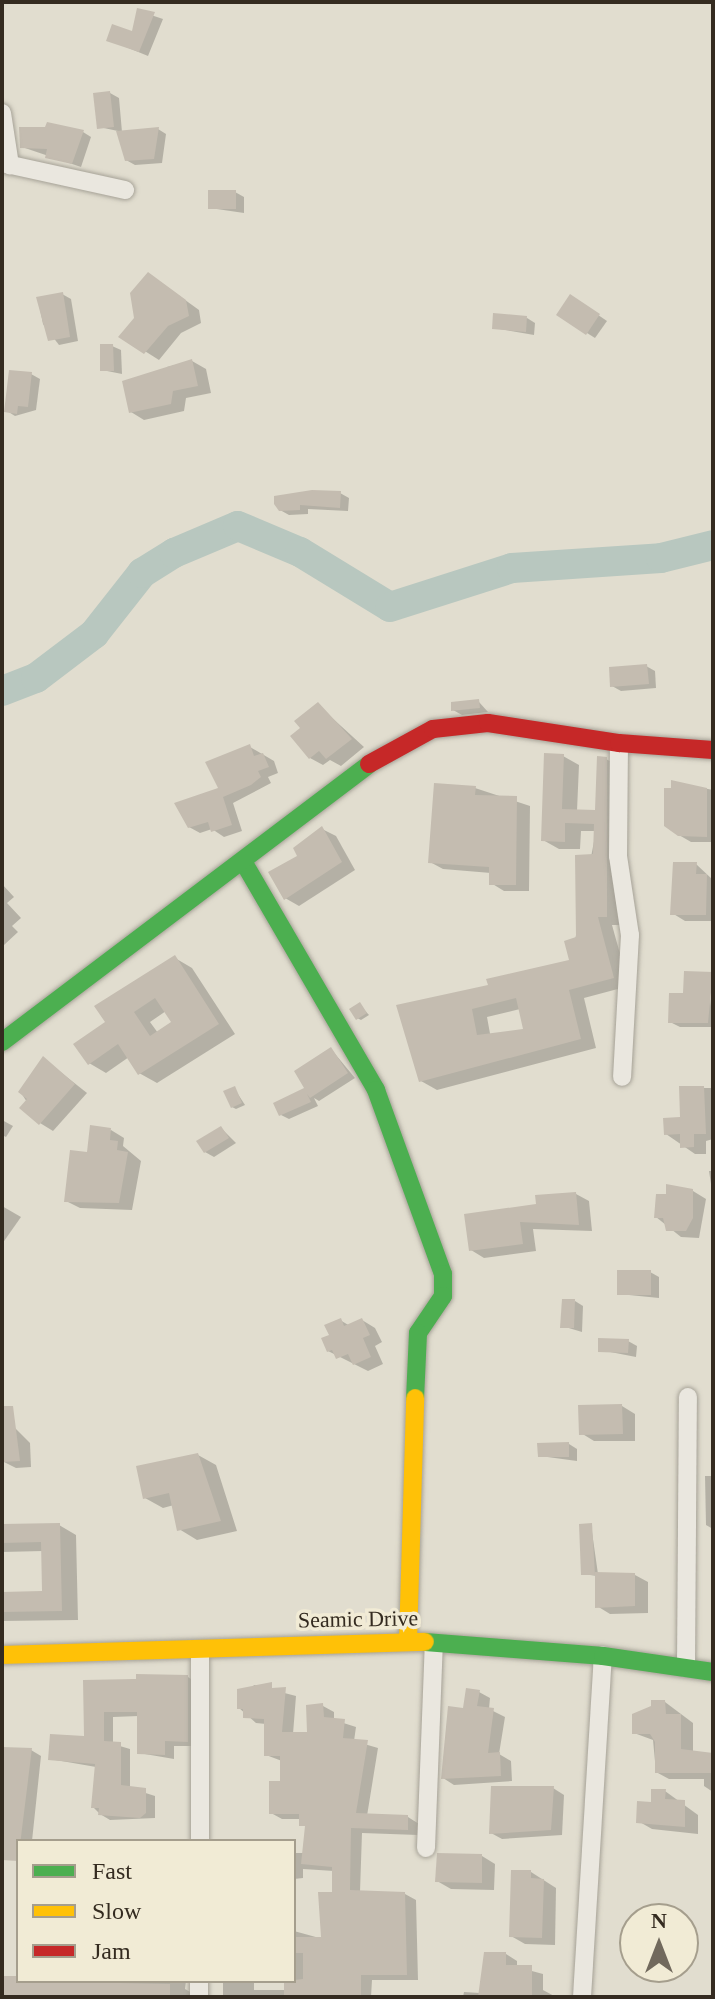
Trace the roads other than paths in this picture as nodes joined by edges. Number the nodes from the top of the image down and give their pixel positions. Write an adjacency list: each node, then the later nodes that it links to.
1 (2, 113): 2 (street)
2 (6, 164): 3 (street)
3 (125, 190)
4 (619, 743): 5 (street); 6 (street); 8 (street)
5 (713, 750)
6 (244, 863): 7 (street); 10 (street)
7 (2, 1042)
8 (622, 1077)
9 (688, 1397): 15 (street)
10 (408, 1641): 11 (street, Seamic Drive); 12 (street, Seamic Drive)
11 (434, 1643): 14 (street, Seamic Drive); 18 (street)
12 (200, 1649): 13 (street, Seamic Drive); 17 (street)
13 (2, 1655)
14 (603, 1656): 15 (street, Seamic Drive); 19 (street)
15 (686, 1668): 16 (street, Seamic Drive)
16 (713, 1672)
17 (200, 1839)
18 (426, 1848)
19 (582, 1997)

